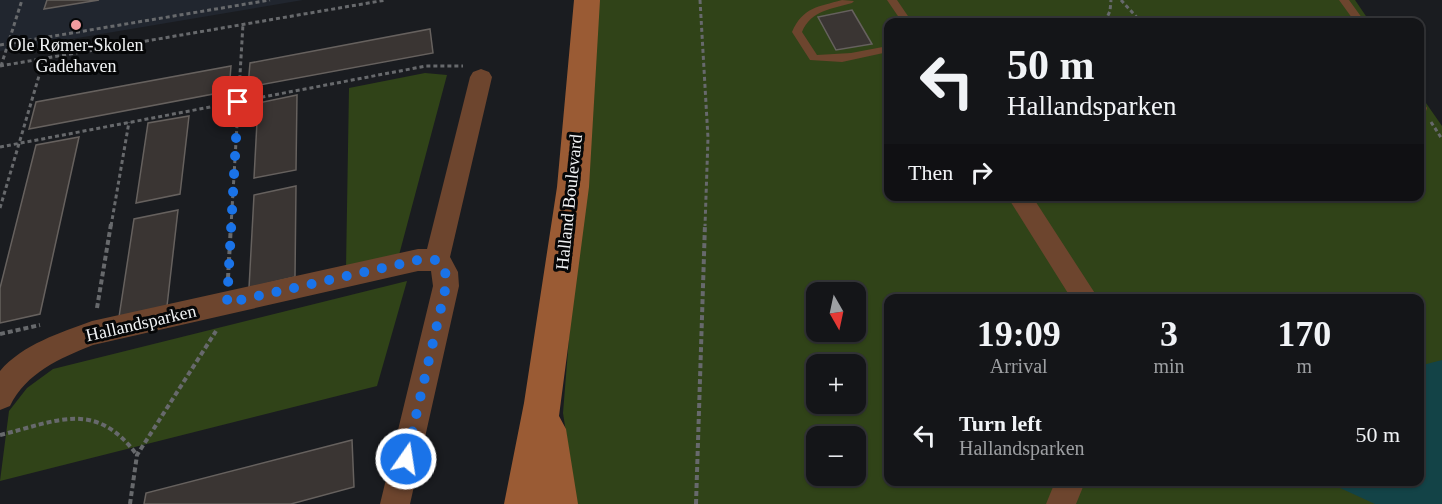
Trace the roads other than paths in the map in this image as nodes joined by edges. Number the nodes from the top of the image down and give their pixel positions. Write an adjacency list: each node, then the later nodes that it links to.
1 (587, 0): 13 (street, Halland Boulevard)
2 (892, 0): 5 (lane)
3 (1344, 0): 6 (lane)
4 (849, 2): 7 (lane)
5 (904, 18)
6 (1357, 18)
7 (884, 50)
8 (481, 77): 10 (street)
9 (1022, 201): 11 (street)
10 (437, 260): 12 (street, Hallandsparken); 15 (street)
11 (1082, 294)
12 (1, 393)
13 (543, 403): 16 (street, Halland Boulevard); 17 (street, Halland Boulevard)
14 (1068, 486): 18 (street)
15 (395, 504)
16 (524, 504)
17 (558, 504)
18 (1061, 504)

